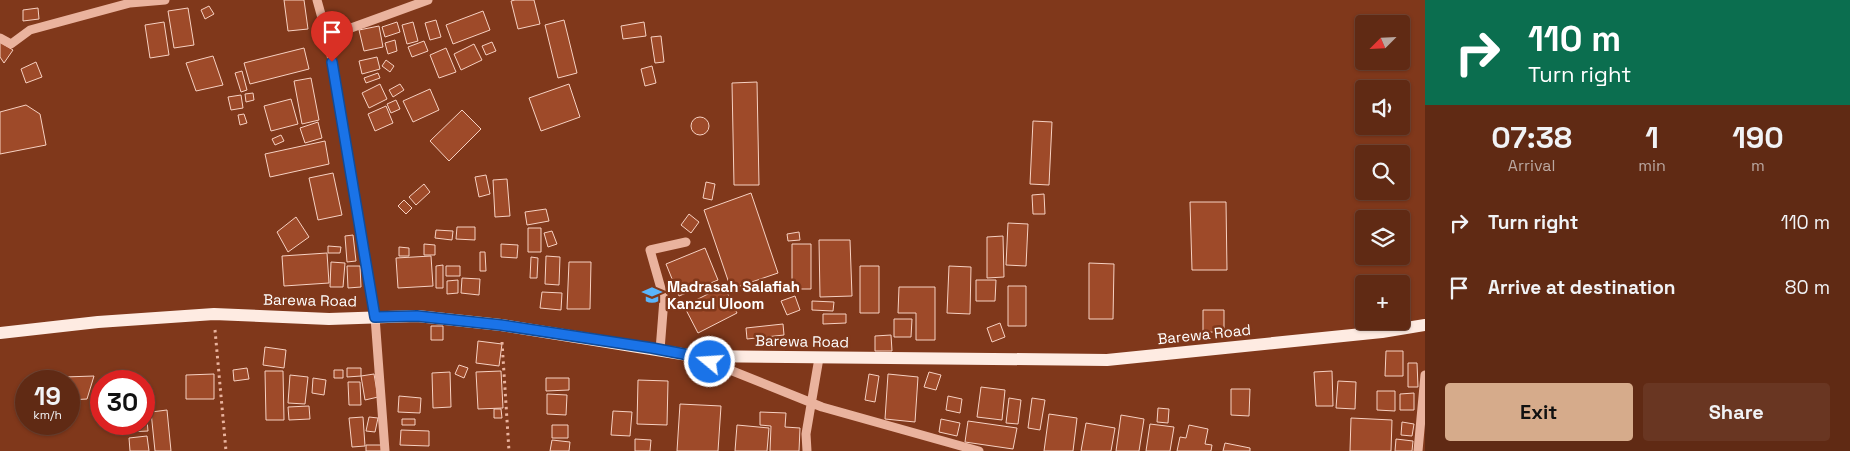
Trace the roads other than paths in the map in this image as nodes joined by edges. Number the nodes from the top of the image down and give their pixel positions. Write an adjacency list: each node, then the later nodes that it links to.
1 (165, 0): 4 (street)
2 (317, 0): 5 (street)
3 (428, 0): 5 (street)
4 (0, 38)
5 (329, 43): 7 (street)
6 (686, 242): 10 (street)
7 (375, 317): 9 (main road, Barewa Road); 10 (main road, Barewa Road); 15 (street)
8 (1425, 325): 12 (main road, Barewa Road)
9 (0, 333)
10 (660, 350): 11 (main road, Barewa Road)
11 (694, 356): 12 (main road, Barewa Road); 14 (street)
12 (819, 358): 14 (street)
13 (1425, 375): 18 (street)
14 (811, 403): 16 (street); 17 (street)
15 (385, 451)
16 (807, 451)
17 (979, 451)
18 (1418, 451)

